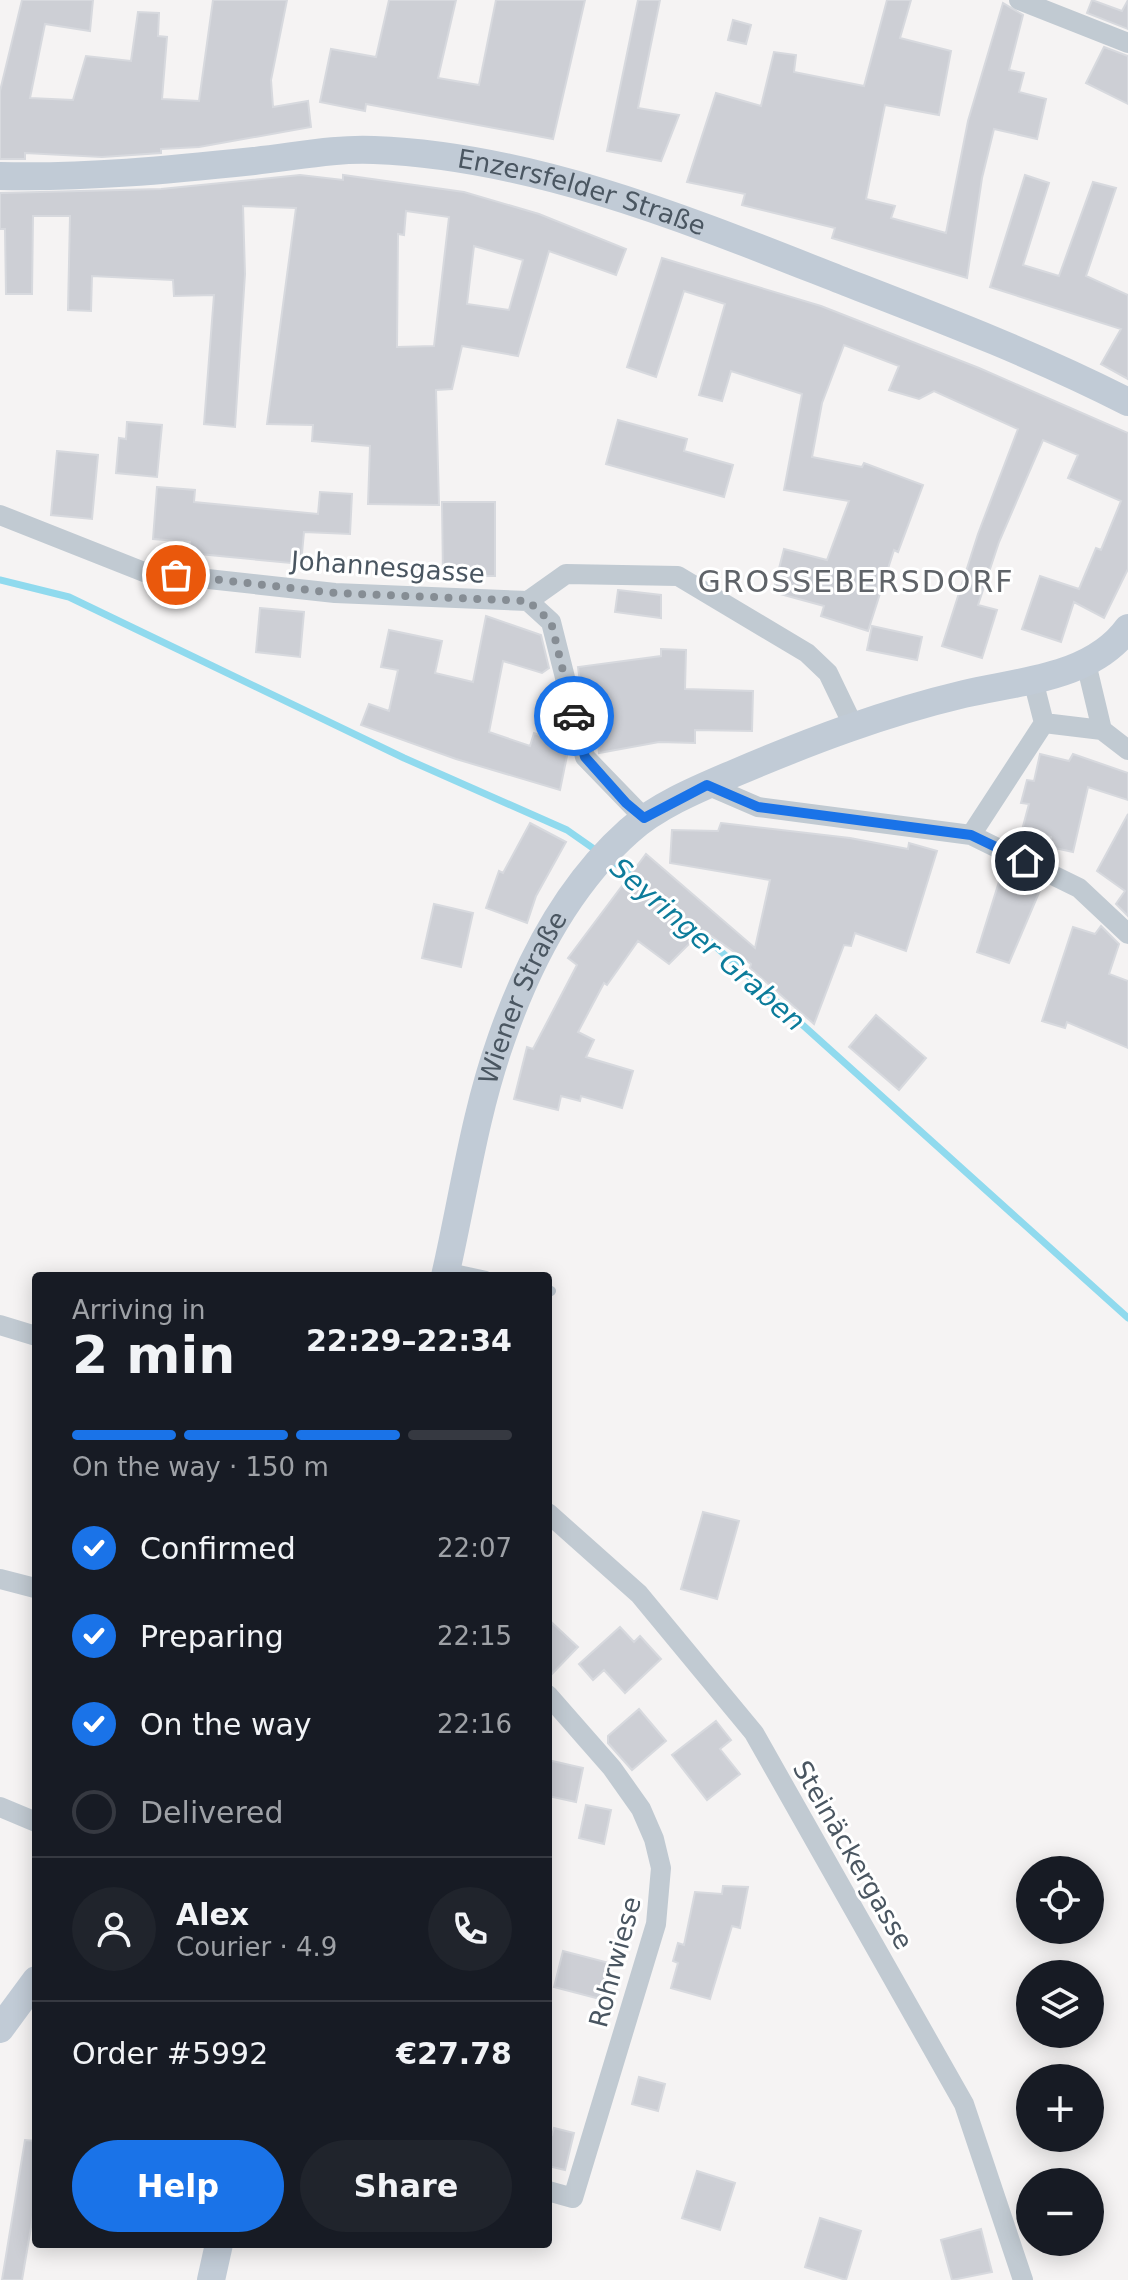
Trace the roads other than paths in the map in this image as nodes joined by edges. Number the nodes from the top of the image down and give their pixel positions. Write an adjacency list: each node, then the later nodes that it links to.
1 (1019, 0): 2 (street)
2 (1128, 43)
3 (0, 176): 4 (street, Enzersfelder Straße)
4 (1128, 402)
5 (0, 515): 6 (street, Johannesgasse)
6 (528, 601): 11 (street); 15 (street)
7 (1128, 628): 8 (street, Wiener Straße)
8 (1086, 663): 9 (street, Wiener Straße); 12 (street)
9 (1033, 680): 10 (street); 11 (street, Wiener Straße)
10 (1044, 723): 12 (street); 16 (street)
11 (853, 725): 14 (street, Wiener Straße)
12 (1102, 730): 13 (street)
13 (1128, 750)
14 (707, 785): 15 (street, Wiener Straße); 16 (street)
15 (637, 824): 18 (street, Wiener Straße)
16 (971, 835): 17 (street)
17 (1128, 934)
18 (446, 1272)
19 (0, 1325): 20 (street)
20 (32, 1335)
21 (552, 1517): 32 (street, Steinäckergasse)
22 (0, 1579): 23 (street)
23 (32, 1587)
24 (552, 1700): 29 (street, Rohrwiese)
25 (0, 1807): 26 (street)
26 (32, 1820)
27 (32, 1985): 28 (street)
28 (0, 2029)
29 (552, 2192)
30 (218, 2248): 31 (street)
31 (211, 2280)
32 (1023, 2280)

